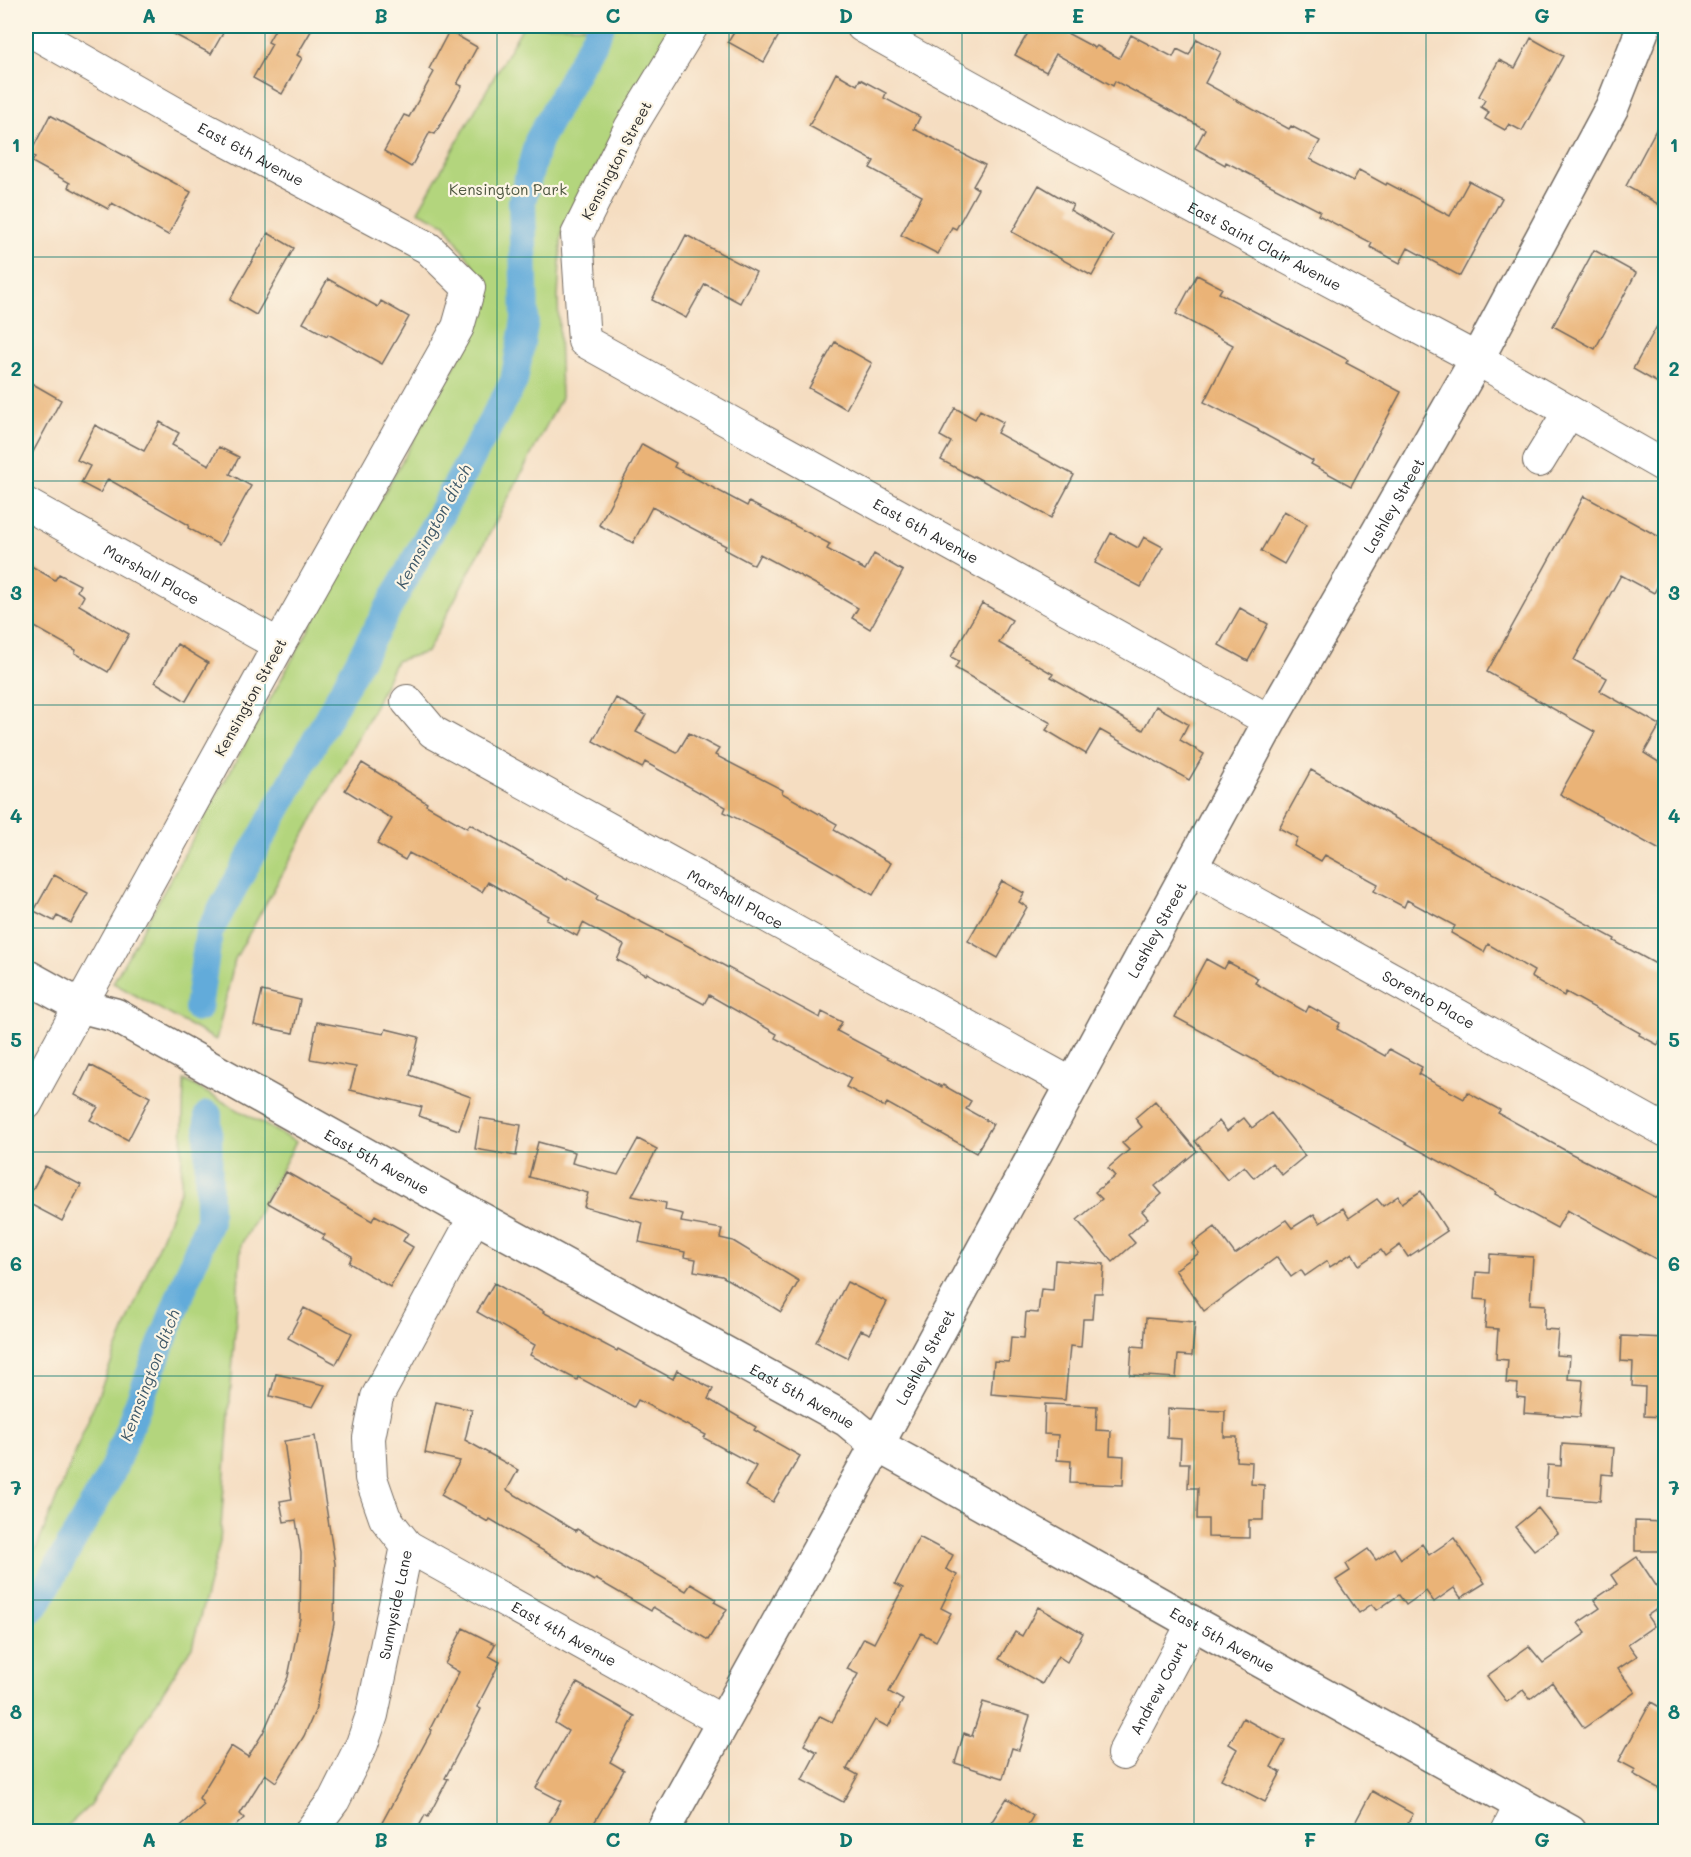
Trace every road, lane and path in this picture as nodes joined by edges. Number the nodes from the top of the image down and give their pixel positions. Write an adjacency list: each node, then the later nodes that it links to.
1 (692, 26): 6 (street, Kensington Street)
2 (862, 26): 7 (street, East Saint Clair Avenue)
3 (1644, 26): 7 (main road, Lashley Street)
4 (26, 28): 5 (street, East 6th Avenue)
5 (469, 288): 12 (street, Kensington Street)
6 (584, 341): 14 (street, East 6th Avenue)
7 (1476, 359): 8 (street, East Saint Clair Avenue); 14 (main road, Lashley Street)
8 (1569, 412): 9 (street); 10 (street, East Saint Clair Avenue)
9 (1539, 461)
10 (1665, 467)
11 (26, 504): 12 (street, Marshall Place)
12 (279, 645): 17 (street, Kensington Street)
13 (407, 701): 18 (street, Marshall Place)
14 (1270, 721): 15 (main road, Lashley Street)
15 (1191, 867): 18 (main road, Lashley Street); 20 (street, Sorento Place)
16 (26, 976): 17 (main road, East 5th Avenue)
17 (80, 1006): 19 (street, Kensington Street); 21 (main road, East 5th Avenue)
18 (1072, 1084): 22 (main road, Lashley Street)
19 (26, 1104)
20 (1665, 1131)
21 (475, 1216): 22 (main road, East 5th Avenue); 23 (street, Sunnyside Lane)
22 (877, 1445): 24 (main road, East 5th Avenue); 25 (main road, Lashley Street)
23 (407, 1546): 25 (street, East 4th Avenue); 28 (street, Sunnyside Lane)
24 (1193, 1623): 26 (street, Andrew Court); 27 (main road, East 5th Avenue)
25 (722, 1721): 29 (main road, Lashley Street)
26 (1124, 1754)
27 (1514, 1818): 30 (main road, East 5th Avenue)
28 (310, 1832)
29 (662, 1832)
30 (1570, 1832)

